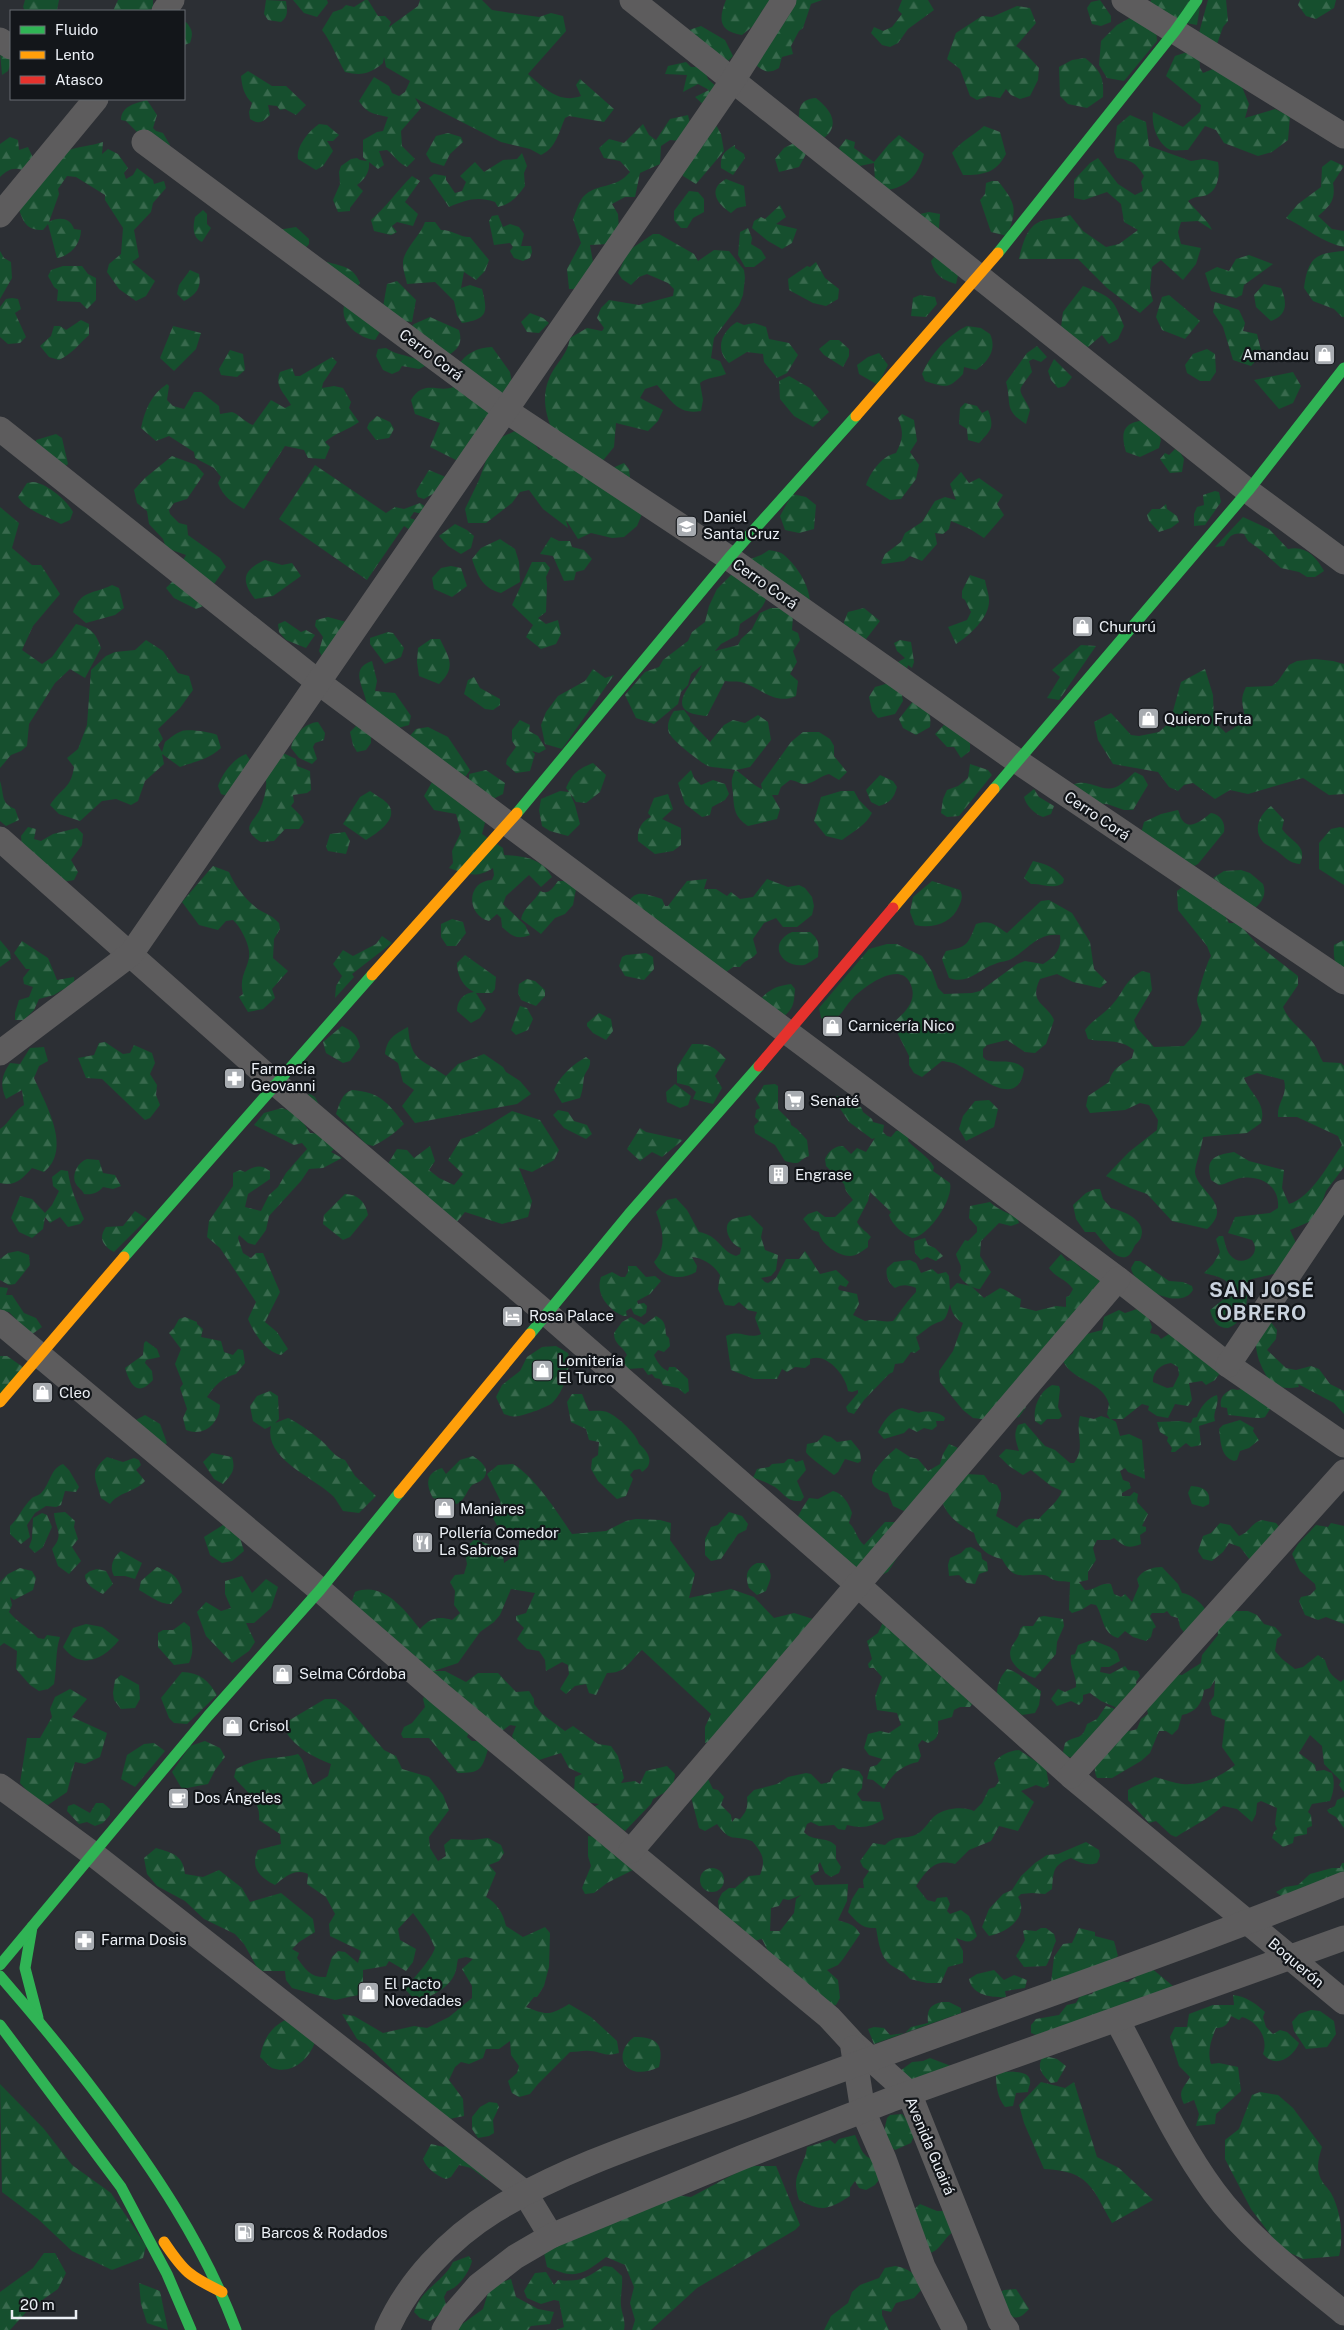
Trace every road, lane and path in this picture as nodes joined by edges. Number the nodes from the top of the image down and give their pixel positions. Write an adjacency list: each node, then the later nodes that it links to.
1 (632, 0): 6 (street)
2 (784, 0): 6 (street)
3 (1124, 0): 5 (street)
4 (1197, 0): 5 (main road)
5 (1175, 31): 8 (street); 11 (main road)
6 (733, 80): 11 (street); 13 (street)
7 (95, 100): 10 (street)
8 (1344, 136)
9 (144, 142): 13 (street, Cerro Corá)
10 (0, 215)
11 (980, 276): 15 (street); 16 (main road)
12 (1344, 368): 15 (main road)
13 (506, 410): 16 (street, Cerro Corá); 18 (street)
14 (0, 428): 18 (street)
15 (1248, 490): 17 (street); 19 (main road)
16 (729, 558): 19 (street, Cerro Corá); 20 (main road)
17 (1344, 562)
18 (318, 682): 20 (street); 22 (street)
19 (1017, 761): 23 (street, Cerro Corá); 24 (main road)
20 (508, 822): 24 (street); 26 (main road)
21 (0, 839): 22 (street, Boquerón)
22 (131, 954): 25 (street); 26 (street, Boquerón)
23 (1344, 982)
24 (788, 1033): 28 (street); 29 (main road)
25 (0, 1053)
26 (275, 1083): 29 (street, Boquerón); 31 (main road)
27 (1344, 1192): 32 (street)
28 (1118, 1279): 32 (street); 36 (street)
29 (546, 1313): 36 (street, Boquerón); 37 (main road)
30 (0, 1322): 31 (street, Avenida Guairá)
31 (40, 1354): 33 (main road); 37 (street, Avenida Guairá)
32 (1228, 1365): 34 (street)
33 (0, 1402)
34 (1344, 1445)
35 (1344, 1472): 38 (street)
36 (858, 1586): 38 (street, Boquerón); 40 (street)
37 (320, 1590): 40 (street, Avenida Guairá); 41 (main road)
38 (1071, 1776): 43 (street, Boquerón)
39 (0, 1786): 41 (street)
40 (631, 1851): 54 (street, Avenida Guairá)
41 (93, 1854): 44 (main road); 58 (street)
42 (1344, 1884): 43 (street)
43 (1248, 1923): 46 (street, Boquerón); 54 (street)
44 (32, 1926): 47 (main road); 50 (main road)
45 (1344, 1938): 46 (street)
46 (1291, 1958): 49 (street, Boquerón); 51 (street)
47 (0, 1965)
48 (0, 1976): 50 (main road)
49 (1344, 2002)
50 (38, 2018): 61 (main road)
51 (1118, 2020): 56 (street); 62 (street)
52 (0, 2025): 55 (main road)
53 (8, 2055): 55 (main road)
54 (859, 2055): 56 (street, Avenida Guairá); 57 (street); 58 (street)
55 (39, 2076): 59 (main road)
56 (909, 2093): 57 (street); 68 (street, Avenida Guairá)
57 (863, 2111): 60 (street); 67 (street)
58 (525, 2193): 60 (street); 65 (street)
59 (136, 2212): 61 (main road); 63 (main road)
60 (551, 2236): 66 (street)
61 (222, 2292): 64 (main road)
62 (1344, 2313)
63 (191, 2330)
64 (236, 2330)
65 (387, 2330)
66 (444, 2330)
67 (955, 2330)
68 (1007, 2330)

